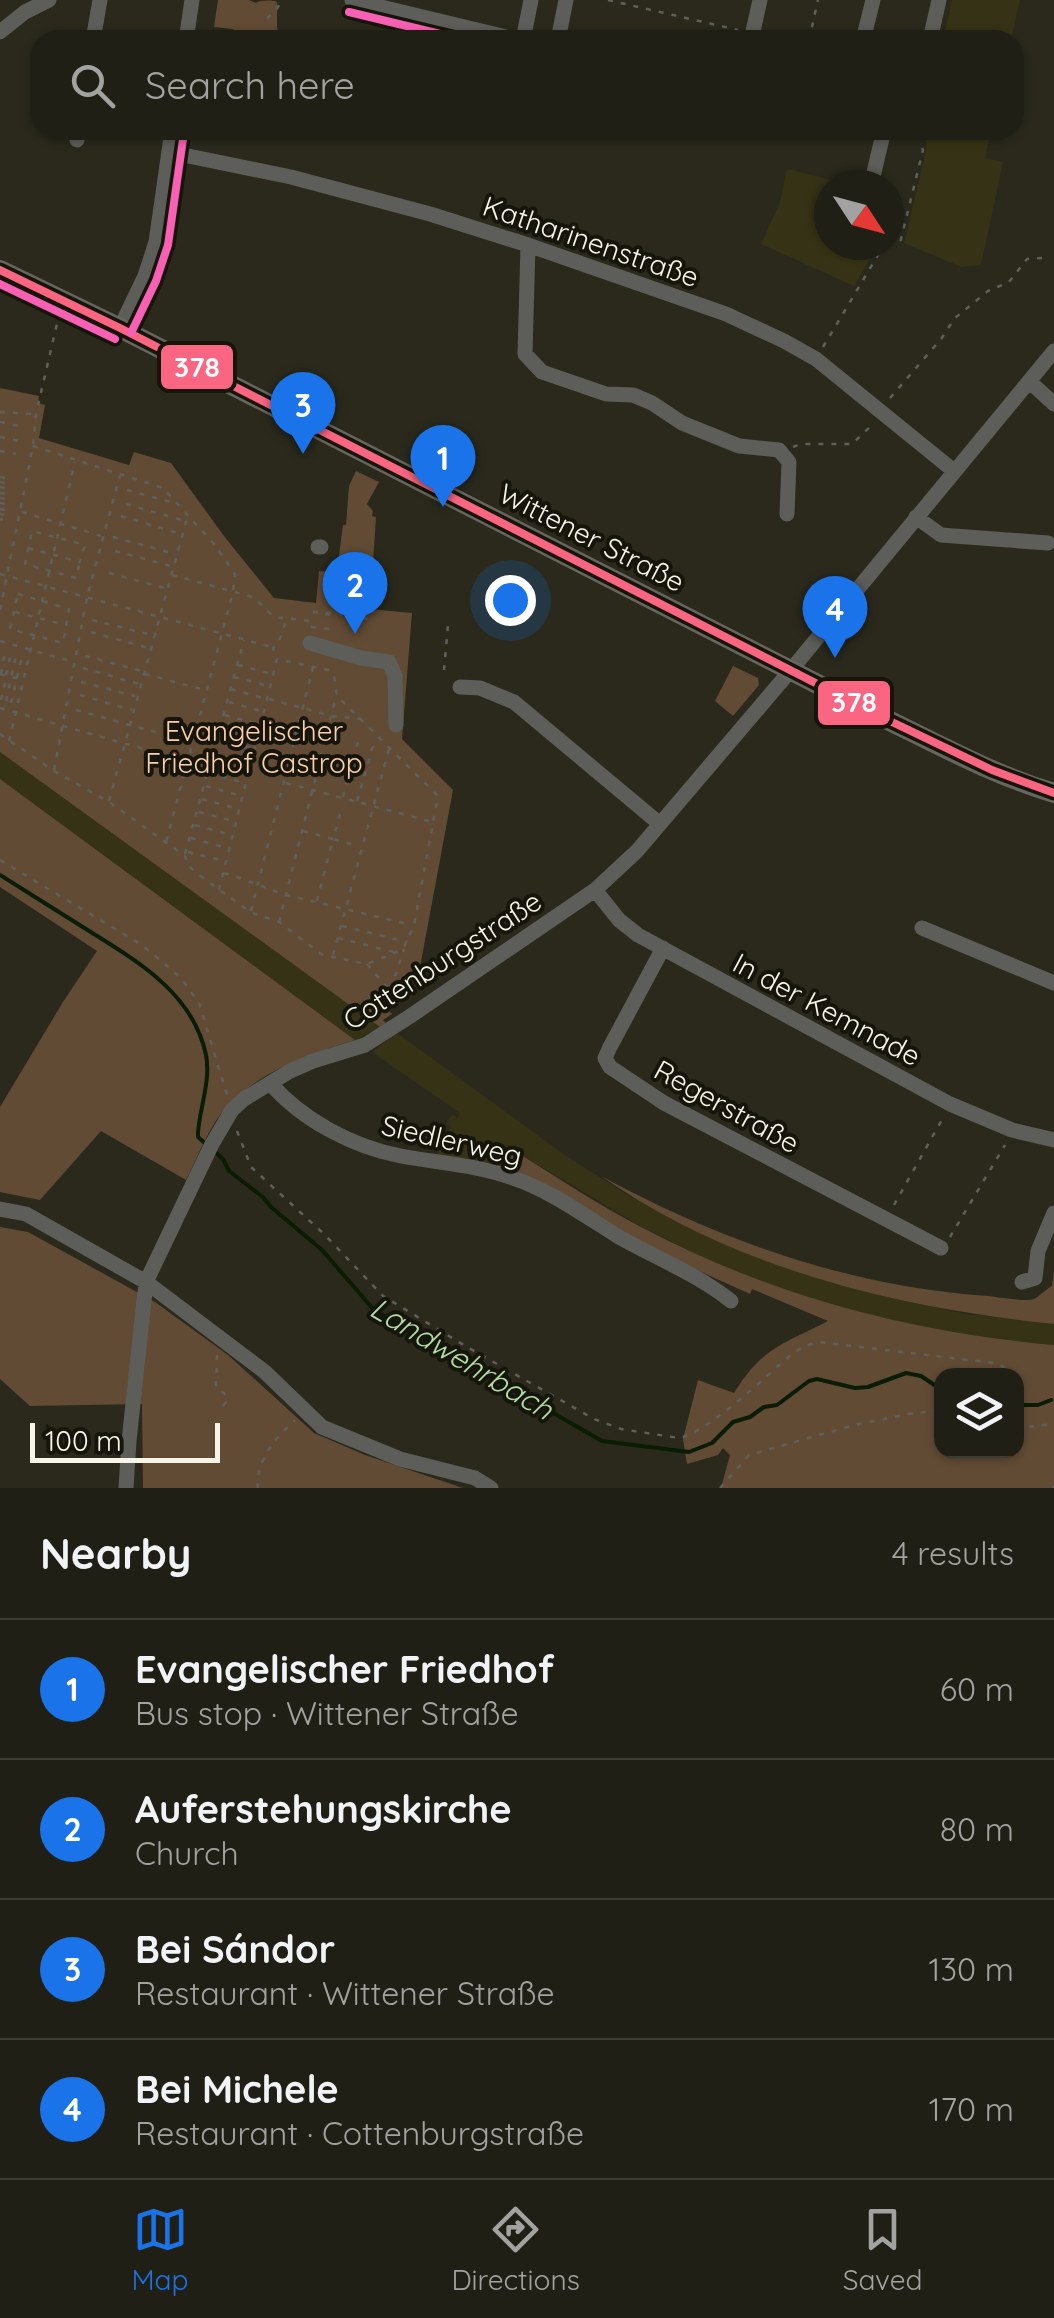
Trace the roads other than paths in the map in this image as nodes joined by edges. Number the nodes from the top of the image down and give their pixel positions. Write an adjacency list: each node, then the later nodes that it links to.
1 (49, 0): 18 (street)
2 (100, 0): 10 (street)
3 (192, 0): 11 (street)
4 (352, 0): 12 (street)
5 (531, 0): 13 (street)
6 (566, 0): 14 (street)
7 (760, 0): 15 (street)
8 (873, 0): 16 (street)
9 (939, 0): 17 (street)
10 (96, 30)
11 (188, 30)
12 (478, 30)
13 (523, 30)
14 (560, 30)
15 (754, 30)
16 (866, 30)
17 (932, 30)
18 (0, 32)
19 (171, 140): 21 (street)
20 (885, 140): 22 (street)
21 (169, 152): 23 (street, Katharinenstraße); 25 (street)
22 (876, 170)
23 (528, 245): 29 (street, Katharinenstraße); 30 (street)
24 (0, 270): 25 (main road, Wittener Straße)
25 (120, 328): 34 (main road, Wittener Straße)
26 (1054, 351): 27 (street, Cottenburgstraße)
27 (1029, 381): 28 (street); 29 (street, Cottenburgstraße)
28 (1054, 404)
29 (954, 471): 31 (street, Cottenburgstraße)
30 (787, 514)
31 (916, 517): 32 (street); 34 (street, Cottenburgstraße)
32 (1048, 543)
33 (310, 635): 36 (street)
34 (791, 670): 37 (main road, Wittener Straße); 38 (street, Cottenburgstraße)
35 (460, 686): 38 (street)
36 (396, 725)
37 (1054, 793)
38 (660, 824): 39 (street, Cottenburgstraße)
39 (595, 890): 41 (street, In der Kemnade); 43 (street, Cottenburgstraße)
40 (922, 928): 42 (street)
41 (663, 948): 44 (street, In der Kemnade); 47 (street, Regerstraße)
42 (1054, 983)
43 (270, 1083): 48 (street, Cottenburgstraße); 50 (street, Siedlerweg)
44 (1054, 1140)
45 (0, 1209): 48 (street)
46 (1054, 1213): 49 (street)
47 (941, 1248)
48 (146, 1282): 51 (street, Cottenburgstraße); 52 (street)
49 (1022, 1282)
50 (731, 1301)
51 (126, 1488)
52 (491, 1488)

